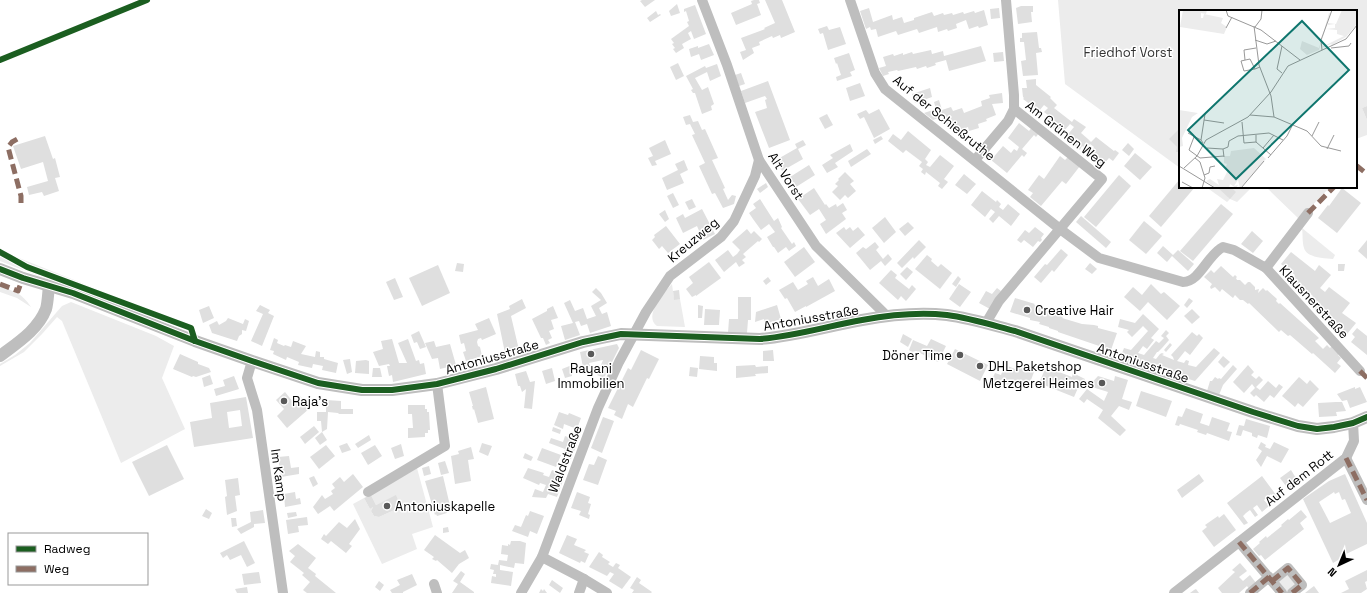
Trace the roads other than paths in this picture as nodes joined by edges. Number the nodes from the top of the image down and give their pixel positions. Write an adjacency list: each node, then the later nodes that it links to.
1 (702, 0): 5 (street, Alt Vorst)
2 (850, 0): 6 (street, Auf der Schießruthe)
3 (1006, 0): 4 (street, Am Grünen Weg)
4 (1014, 109): 6 (street, Am Grünen Weg); 8 (street, Am Grünen Weg)
5 (759, 160): 12 (street, Alt Vorst); 14 (street, Kreuzweg)
6 (976, 160): 8 (street, Auf der Schießruthe)
7 (1308, 213): 9 (street, Klausnerstraße)
8 (1060, 229): 9 (street, Klausnerstraße); 13 (street)
9 (1266, 268): 17 (street, Klausnerstraße)
10 (0, 269): 11 (street, Antoniusstraße)
11 (48, 286): 15 (street); 16 (street, Antoniusstraße)
12 (887, 316): 13 (street, Antoniusstraße); 14 (street, Antoniusstraße)
13 (986, 323): 20 (street, Antoniusstraße)
14 (634, 334): 18 (street, Antoniusstraße); 25 (street, Waldstraße)
15 (0, 356)
16 (252, 361): 18 (street, Antoniusstraße); 28 (street, Im Kamp)
17 (1360, 371)
18 (437, 384): 22 (street)
19 (1367, 417): 20 (street, Antoniusstraße)
20 (1353, 423): 21 (street, Auf dem Rott)
21 (1346, 458): 23 (street); 24 (street, Auf dem Rott)
22 (368, 492)
23 (1367, 500)
24 (1239, 542): 27 (street); 32 (street, Auf dem Rott)
25 (542, 557): 26 (street); 29 (street, Waldstraße)
26 (584, 579): 30 (street); 31 (street)
27 (1271, 579): 33 (street); 34 (street); 35 (street)
28 (283, 593)
29 (521, 593)
30 (579, 593)
31 (607, 593)
32 (1174, 593)
33 (1250, 593)
34 (1282, 593)
35 (1292, 593)

